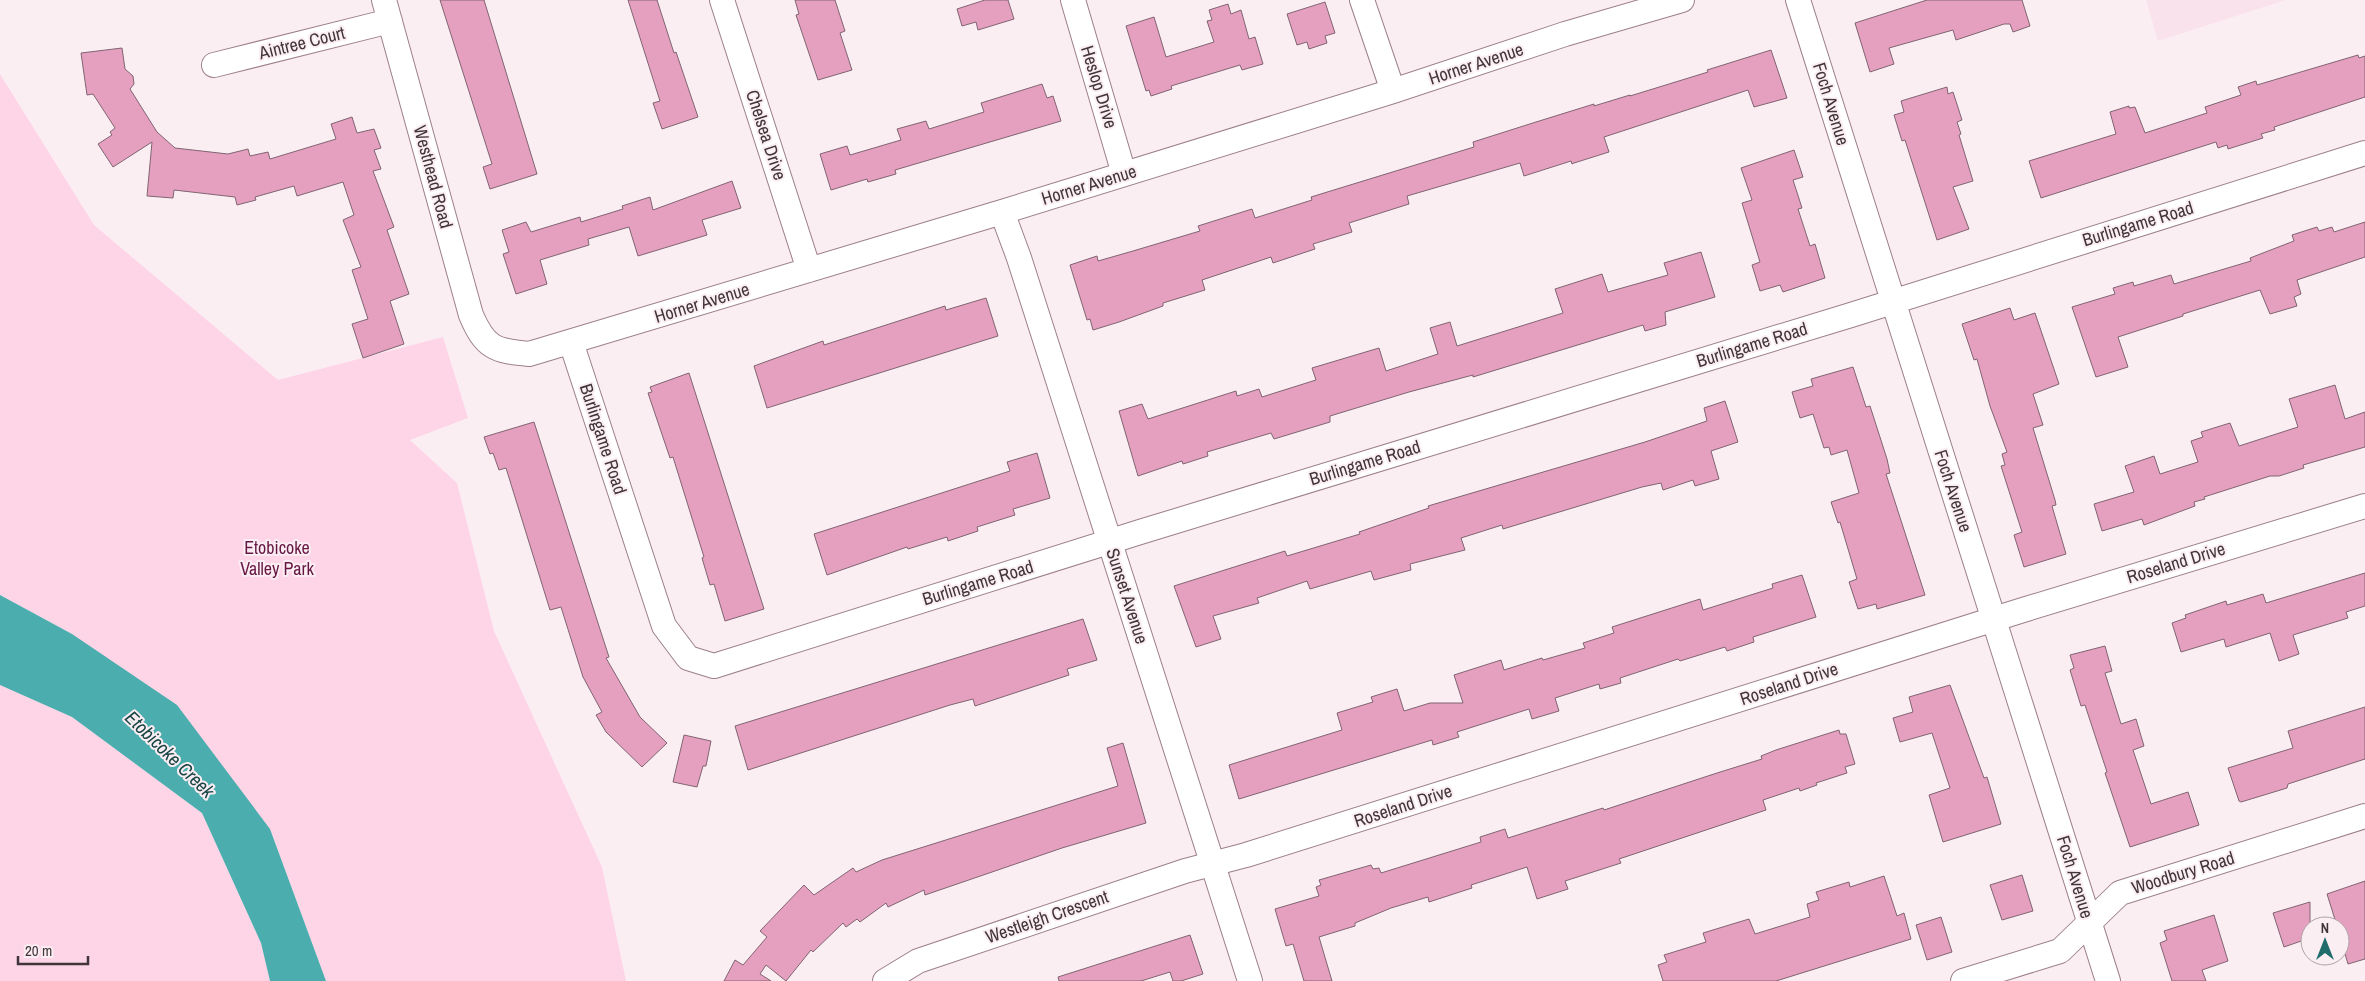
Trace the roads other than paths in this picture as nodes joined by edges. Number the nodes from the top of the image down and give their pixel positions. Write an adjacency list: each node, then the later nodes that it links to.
1 (722, 0): 12 (street, Chelsea Drive)
2 (1073, 0): 10 (street, Heslop Drive)
3 (1362, 0): 8 (street)
4 (1682, 0): 8 (street, Horner Avenue)
5 (1798, 0): 13 (street, Foch Avenue)
6 (387, 10): 7 (street, Aintree Court); 15 (street, Westhead Road)
7 (214, 65)
8 (1393, 91): 10 (street, Horner Avenue)
9 (2365, 153): 13 (street, Burlingame Road)
10 (1124, 174): 11 (street, Horner Avenue)
11 (1002, 212): 12 (street, Horner Avenue); 17 (street, Sunset Avenue)
12 (810, 270): 14 (street, Horner Avenue)
13 (1892, 301): 17 (street, Burlingame Road); 18 (street, Foch Avenue)
14 (571, 342): 15 (street, Horner Avenue); 17 (street, Burlingame Road)
15 (494, 348)
16 (2365, 506): 18 (street, Roseland Drive)
17 (1109, 542): 20 (street, Sunset Avenue)
18 (1994, 619): 20 (street, Roseland Drive); 21 (street, Foch Avenue)
19 (2365, 816): 21 (street, Woodbury Road)
20 (1213, 863): 22 (street, Westleigh Crescent); 23 (street, Sunset Avenue)
21 (2089, 921): 24 (street, Woodbury Road); 25 (street, Foch Avenue)
22 (885, 981)
23 (1250, 981)
24 (1964, 981)
25 (2108, 981)

